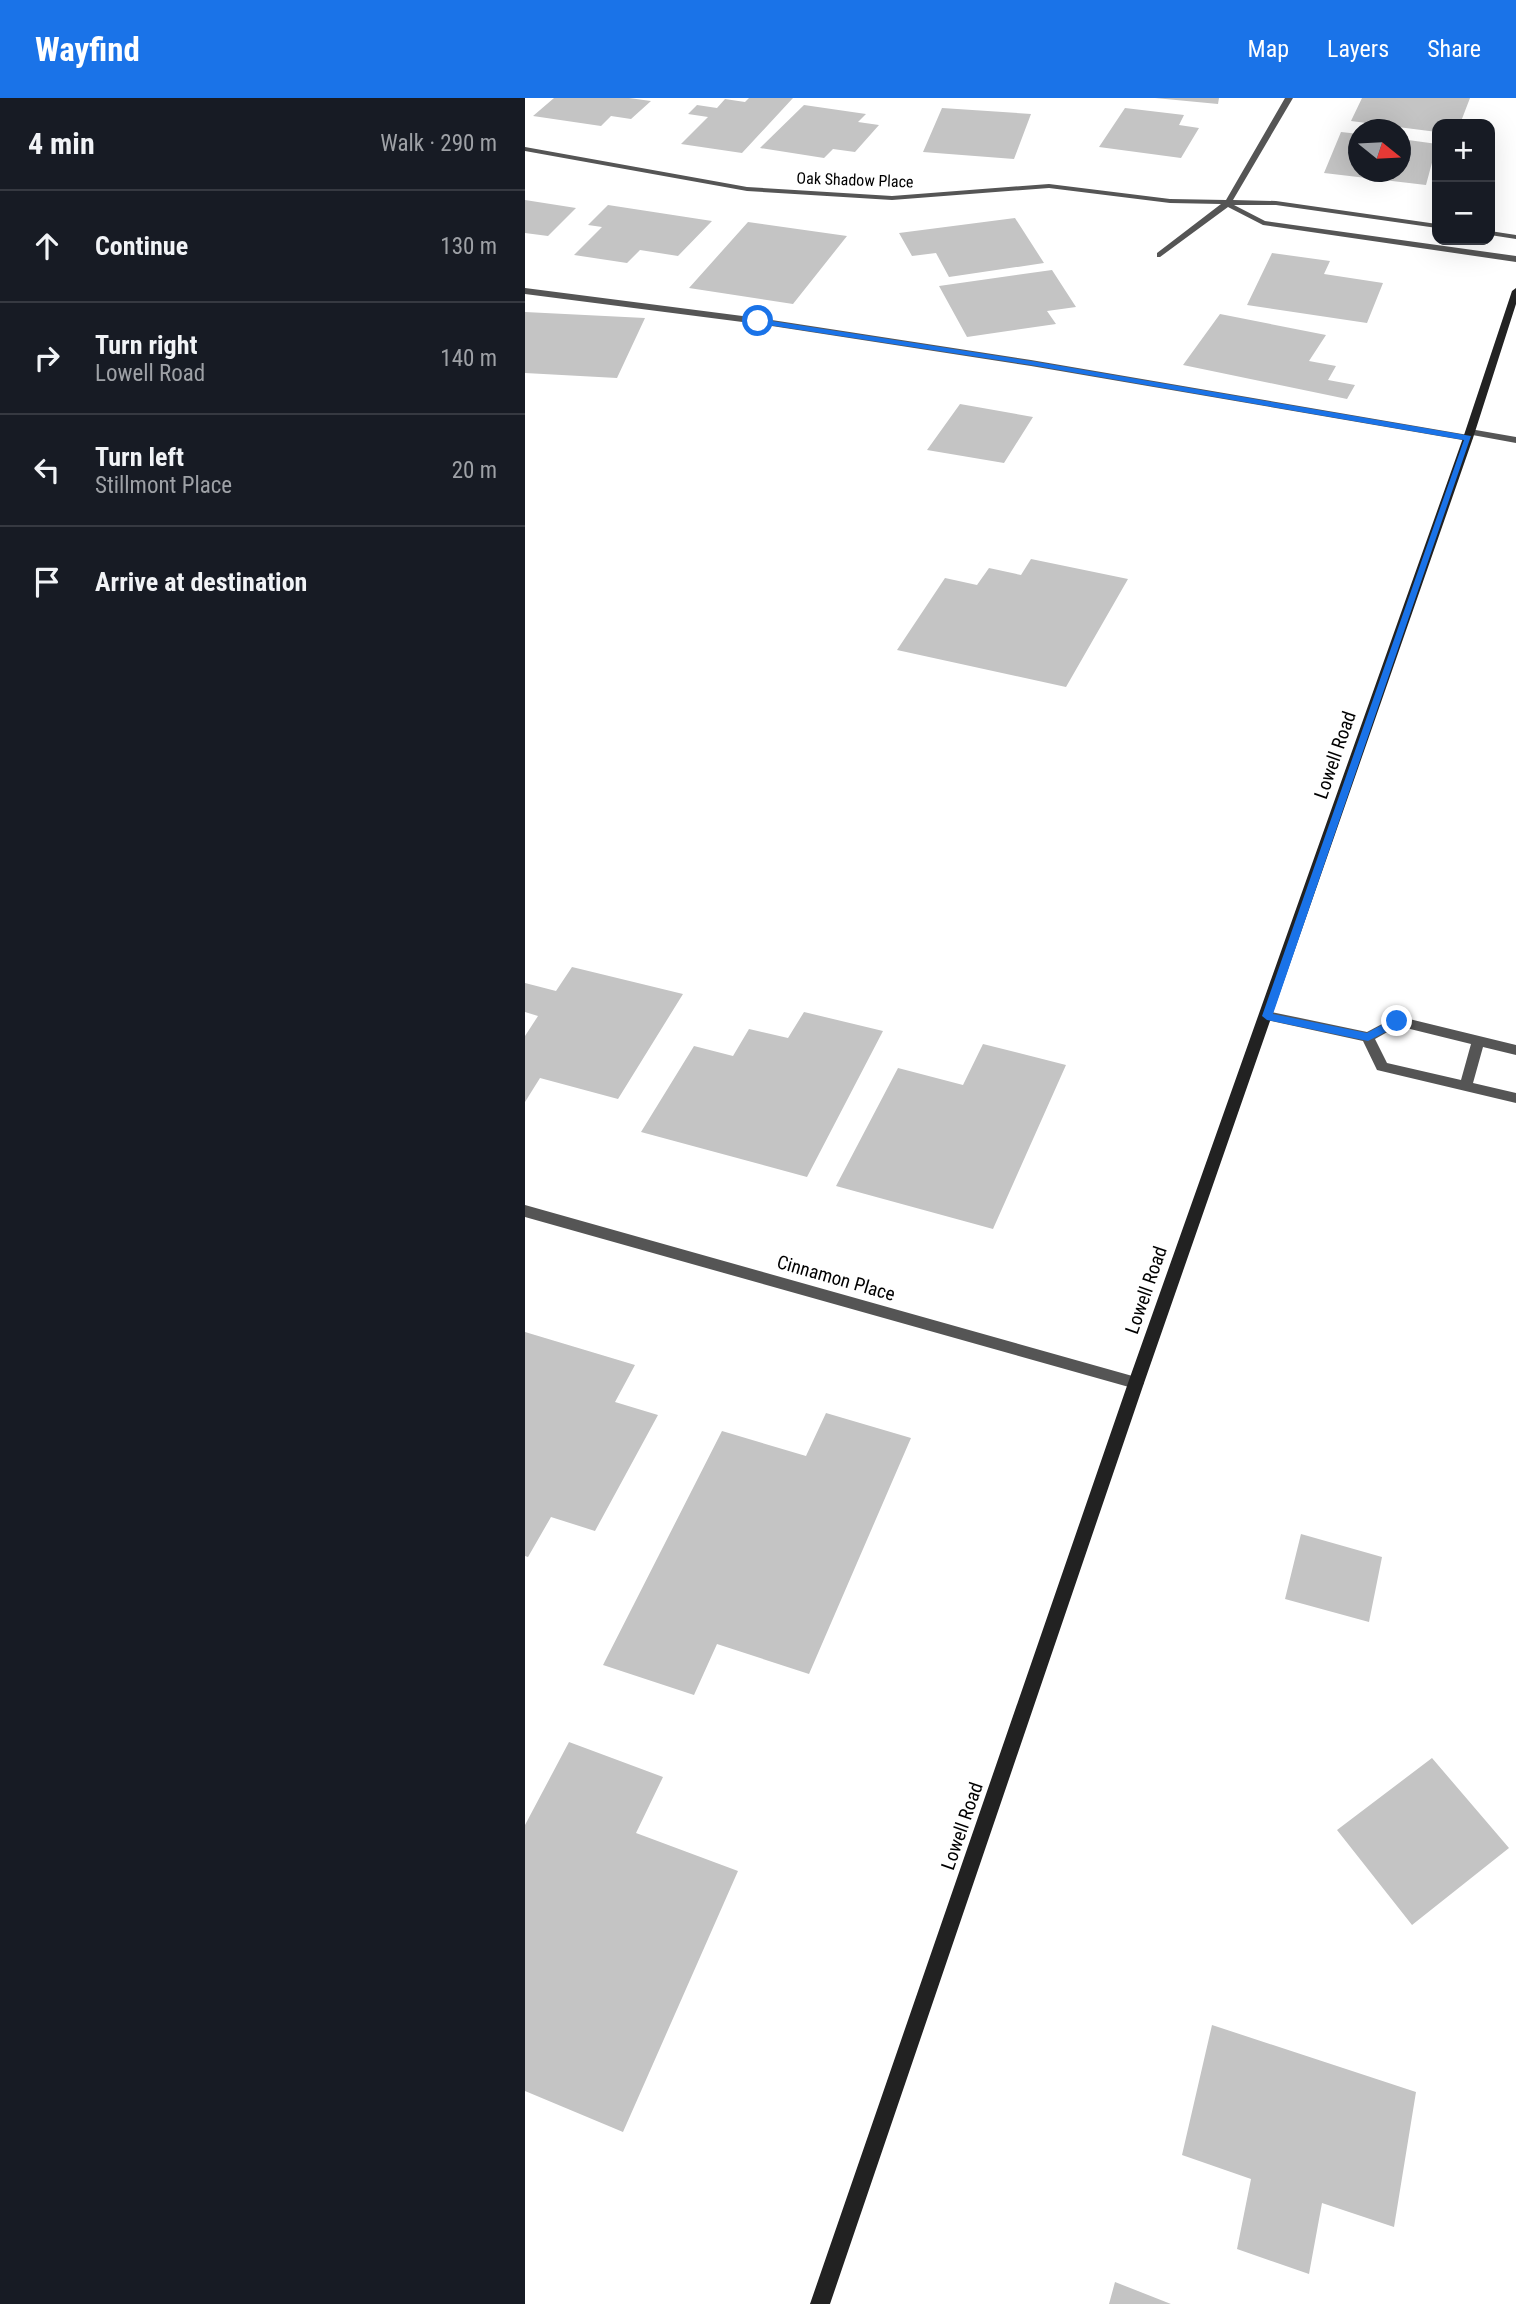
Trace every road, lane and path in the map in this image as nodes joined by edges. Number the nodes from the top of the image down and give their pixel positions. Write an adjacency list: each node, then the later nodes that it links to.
1 (1289, 98): 3 (street)
2 (525, 149): 3 (street, Oak Shadow Place)
3 (1227, 204): 4 (street, Oak Shadow Place); 7 (street); 8 (street, Oak Shadow Place)
4 (1432, 225)
5 (1495, 234): 6 (street)
6 (1516, 237)
7 (1160, 255)
8 (1516, 259)
9 (525, 291): 11 (street)
10 (1516, 291): 11 (street, Lowell Road)
11 (1469, 435): 12 (street); 13 (street, Lowell Road)
12 (1516, 440)
13 (1267, 1016): 14 (street); 20 (street, Lowell Road)
14 (1368, 1037): 15 (street); 17 (street)
15 (1478, 1041): 16 (street); 17 (street)
16 (1516, 1050)
17 (1466, 1086): 18 (street)
18 (1516, 1098)
19 (525, 1210): 20 (street, Cinnamon Place)
20 (1136, 1383): 21 (street, Lowell Road)
21 (820, 2304)

